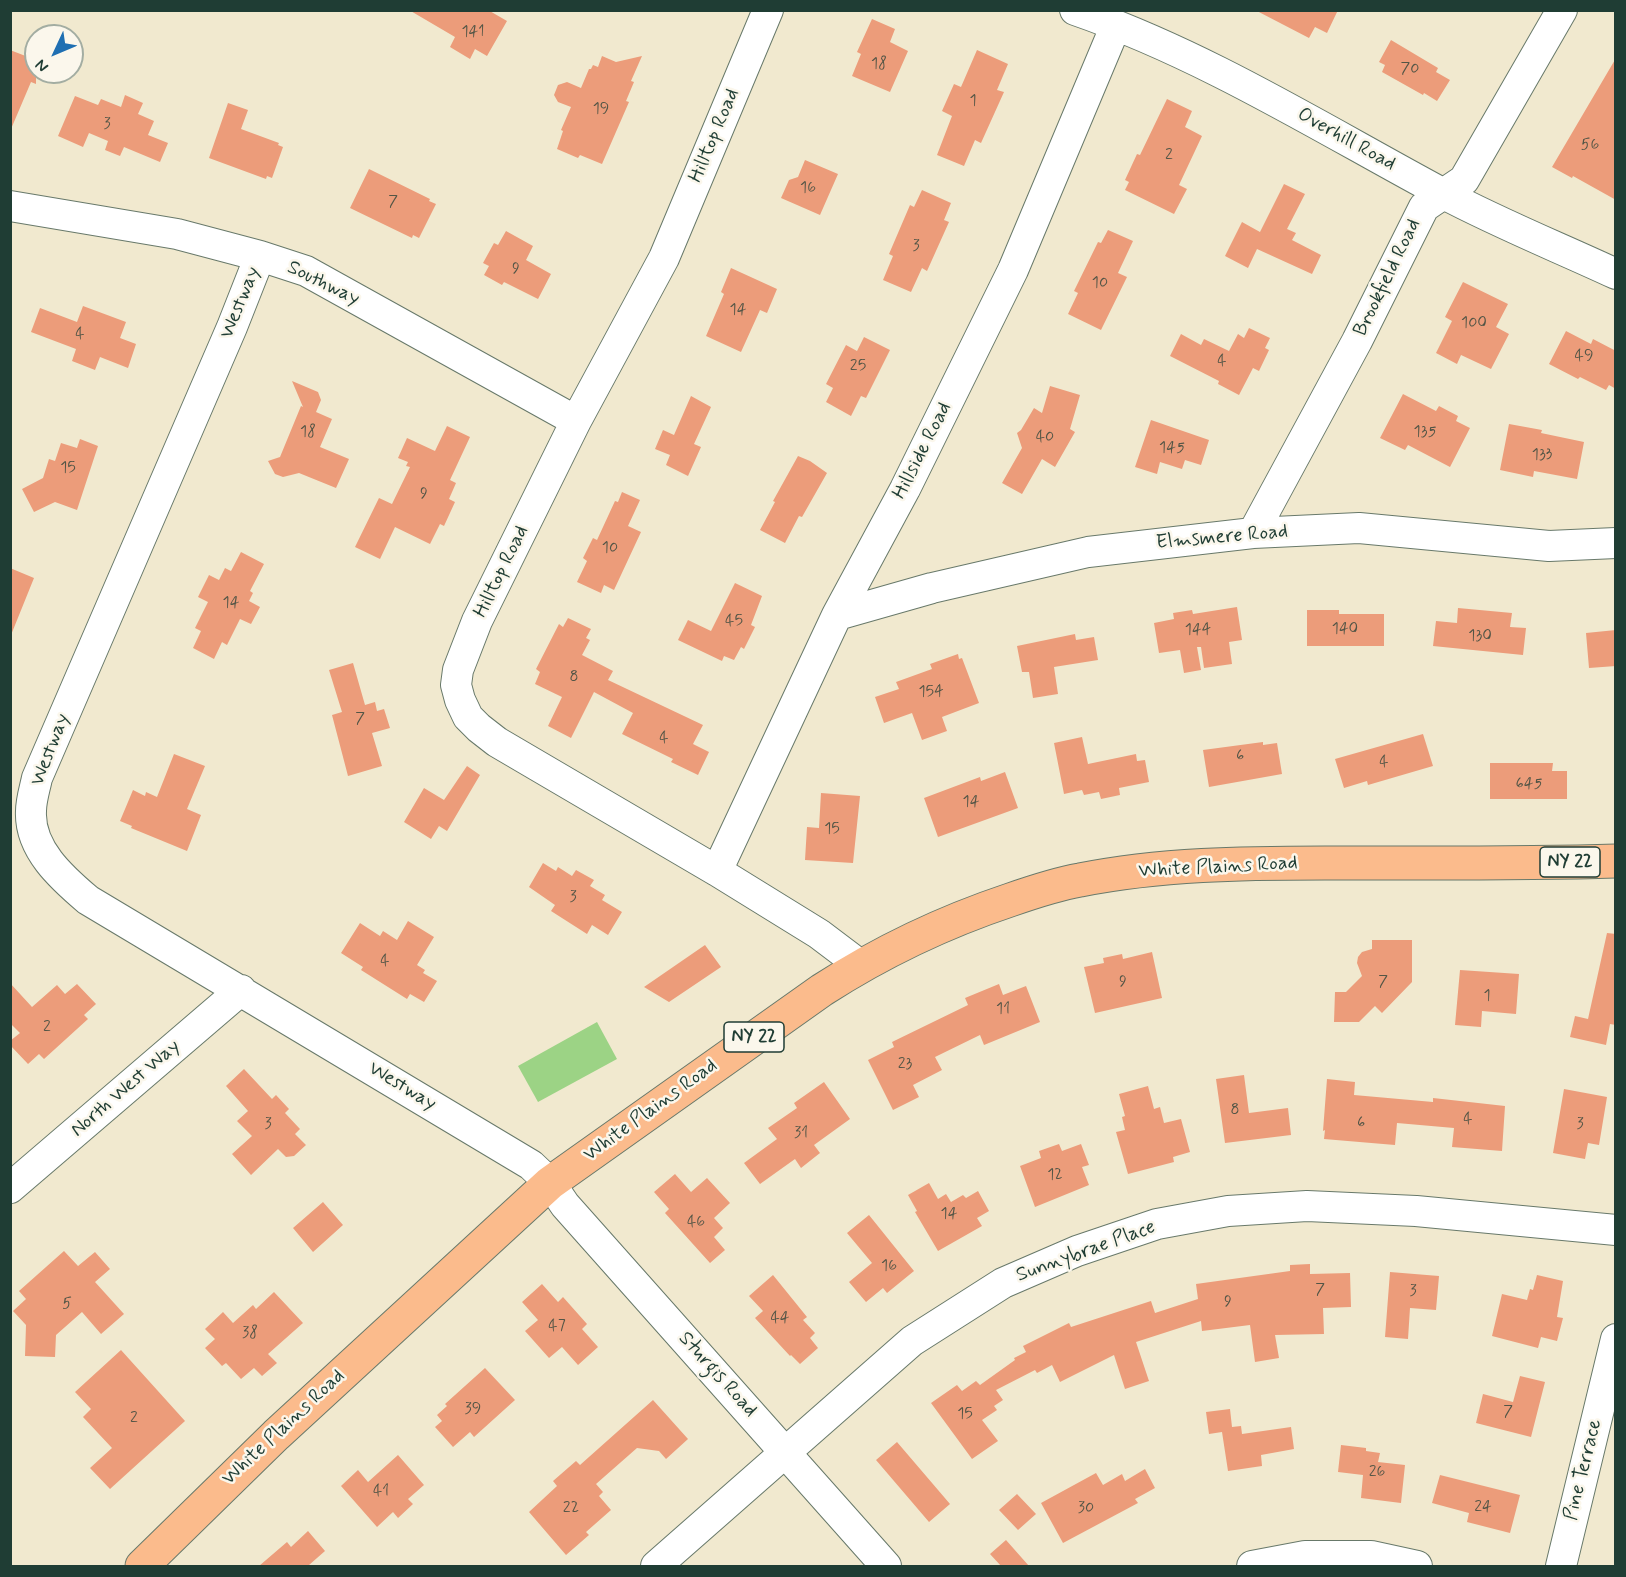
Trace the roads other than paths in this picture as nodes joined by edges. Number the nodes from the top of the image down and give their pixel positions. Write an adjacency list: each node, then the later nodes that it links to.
1 (768, 10): 9 (street, Hilltop Road)
2 (1075, 10): 4 (street, Overhill Road)
3 (1562, 10): 5 (street, Brookfield Road)
4 (1116, 25): 5 (street, Overhill Road); 12 (street, Hillside Road)
5 (1444, 194): 8 (street, Overhill Road); 10 (street, Brookfield Road)
6 (10, 206): 7 (street, Southway)
7 (260, 256): 9 (street, Southway); 16 (street, Westway)
8 (1616, 274)
9 (576, 421): 14 (street, Hilltop Road)
10 (1254, 533): 11 (street, Elmsmere Road); 12 (street, Elmsmere Road)
11 (1616, 543)
12 (837, 615): 14 (street, Hillside Road)
13 (1616, 861): 15 (main road, White Plains Road / NY 22)
14 (717, 871): 15 (street, Hilltop Road)
15 (861, 965): 17 (main road, White Plains Road / NY 22)
16 (241, 990): 17 (street, Westway); 18 (street, North West Way)
17 (550, 1183): 21 (street, Sturgis Road); 22 (main road, White Plains Road / NY 22)
18 (10, 1188)
19 (1616, 1230): 21 (street, Sunnybrae Place)
20 (1616, 1339): 27 (street, Pine Terrace)
21 (785, 1452): 23 (street, Sunnybrae Place); 24 (street, Sturgis Road)
22 (142, 1566)
23 (656, 1566)
24 (886, 1566)
25 (1252, 1566): 26 (street)
26 (1417, 1566)
27 (1561, 1566)

